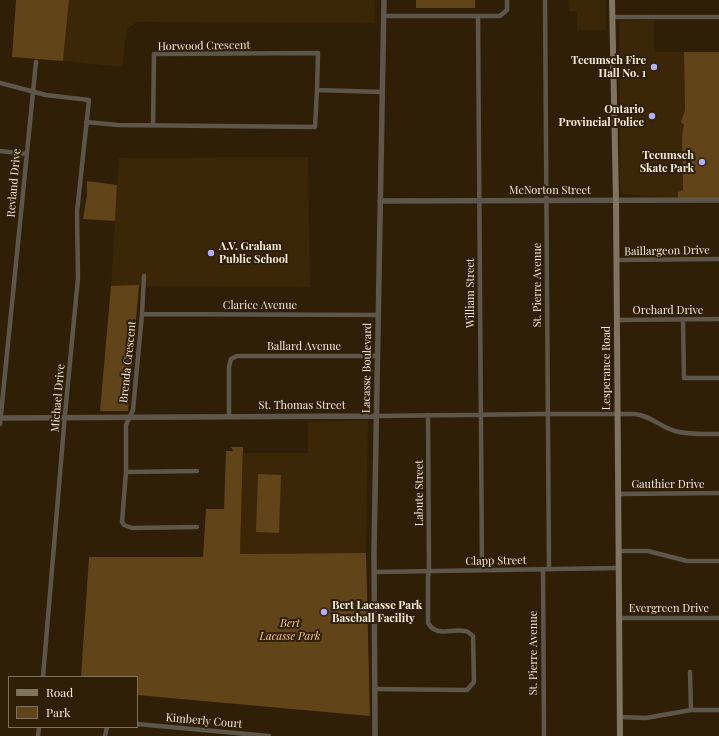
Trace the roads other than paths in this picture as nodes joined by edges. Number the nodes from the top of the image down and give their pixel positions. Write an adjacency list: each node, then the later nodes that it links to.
1 (384, 0): 5 (street, Lacasse Boulevard)
2 (507, 0): 6 (street)
3 (545, 0): 22 (street, St. Pierre Avenue)
4 (612, 0): 7 (main road, Lesperance Road)
5 (383, 16): 6 (street); 12 (street, Lacasse Boulevard)
6 (478, 16): 21 (street, William Street)
7 (613, 17): 8 (street); 18 (main road, Lesperance Road)
8 (719, 17)
9 (36, 62): 13 (street, Revland Drive)
10 (0, 83): 13 (street)
11 (317, 90): 12 (street); 15 (street, Horwood Crescent); 15 (street, Horwood Crescent)
12 (381, 92): 20 (street, Lacasse Boulevard)
13 (32, 93): 14 (street, Michael Drive); 17 (street, Revland Drive)
14 (86, 122): 15 (street); 39 (street, Michael Drive)
15 (153, 125)
16 (0, 151): 17 (street)
17 (26, 154): 41 (street, Revland Drive)
18 (616, 200): 19 (street, McNorton Street); 22 (street, McNorton Street); 24 (main road, Lesperance Road)
19 (719, 200)
20 (380, 201): 21 (street, McNorton Street); 27 (street, Lacasse Boulevard)
21 (479, 201): 22 (street, McNorton Street); 36 (street, William Street)
22 (546, 201): 33 (street, St. Pierre Avenue)
23 (719, 259): 24 (street, Baillargeon Drive)
24 (616, 260): 29 (main road, Lesperance Road)
25 (144, 276): 26 (street, Brenda Crescent)
26 (142, 314): 27 (street, Clarice Avenue); 40 (street, Brenda Crescent)
27 (378, 315): 31 (street, Lacasse Boulevard)
28 (719, 319): 30 (street, Orchard Drive)
29 (617, 320): 30 (street, Orchard Drive); 34 (main road, Lesperance Road)
30 (683, 320): 32 (street)
31 (377, 356): 37 (street, Lacasse Boulevard); 38 (street, Ballard Avenue)
32 (719, 378)
33 (548, 414): 34 (street, St. Thomas Street); 36 (street, St. Thomas Street); 51 (street, St. Pierre Avenue)
34 (617, 414): 42 (street, St. Thomas Street); 46 (main road, Lesperance Road)
35 (428, 415): 36 (street, St. Thomas Street); 37 (street, St. Thomas Street); 54 (street, Labute Street)
36 (481, 415): 52 (street, William Street)
37 (376, 416): 38 (street, St. Thomas Street); 55 (street, Lacasse Boulevard)
38 (229, 417): 40 (street, St. Thomas Street)
39 (65, 418): 40 (street, St. Thomas Street); 41 (street, St. Thomas Street); 59 (street, Michael Drive)
40 (130, 418): 44 (street, Brenda Crescent)
41 (0, 420)
42 (719, 434)
43 (197, 471): 44 (street)
44 (126, 472): 47 (street, Brenda Crescent)
45 (719, 493): 46 (street, Gauthier Drive)
46 (618, 494): 48 (main road, Lesperance Road)
47 (197, 527)
48 (619, 551): 49 (street); 50 (main road, Lesperance Road)
49 (719, 561)
50 (619, 568): 51 (street, Clapp Street); 56 (main road, Lesperance Road)
51 (549, 569): 53 (street, Clapp Street)
52 (482, 570): 53 (street, Clapp Street); 54 (street, Clapp Street)
53 (543, 570): 68 (street, St. Pierre Avenue)
54 (430, 571): 55 (street, Clapp Street); 60 (street, Labute Street)
55 (374, 572): 60 (street, Lacasse Boulevard)
56 (619, 618): 57 (street, Evergreen Drive); 63 (main road, Lesperance Road)
57 (719, 618)
58 (690, 672): 61 (street)
59 (43, 676)
60 (374, 690): 67 (street, Lacasse Boulevard)
61 (692, 710): 62 (street); 63 (street)
62 (719, 710)
63 (619, 717): 69 (main road, Lesperance Road)
64 (138, 724): 65 (street, Kimberly Court)
65 (209, 734): 66 (street, Kimberly Court)
66 (269, 736)
67 (375, 736)
68 (544, 736)
69 (620, 736)

